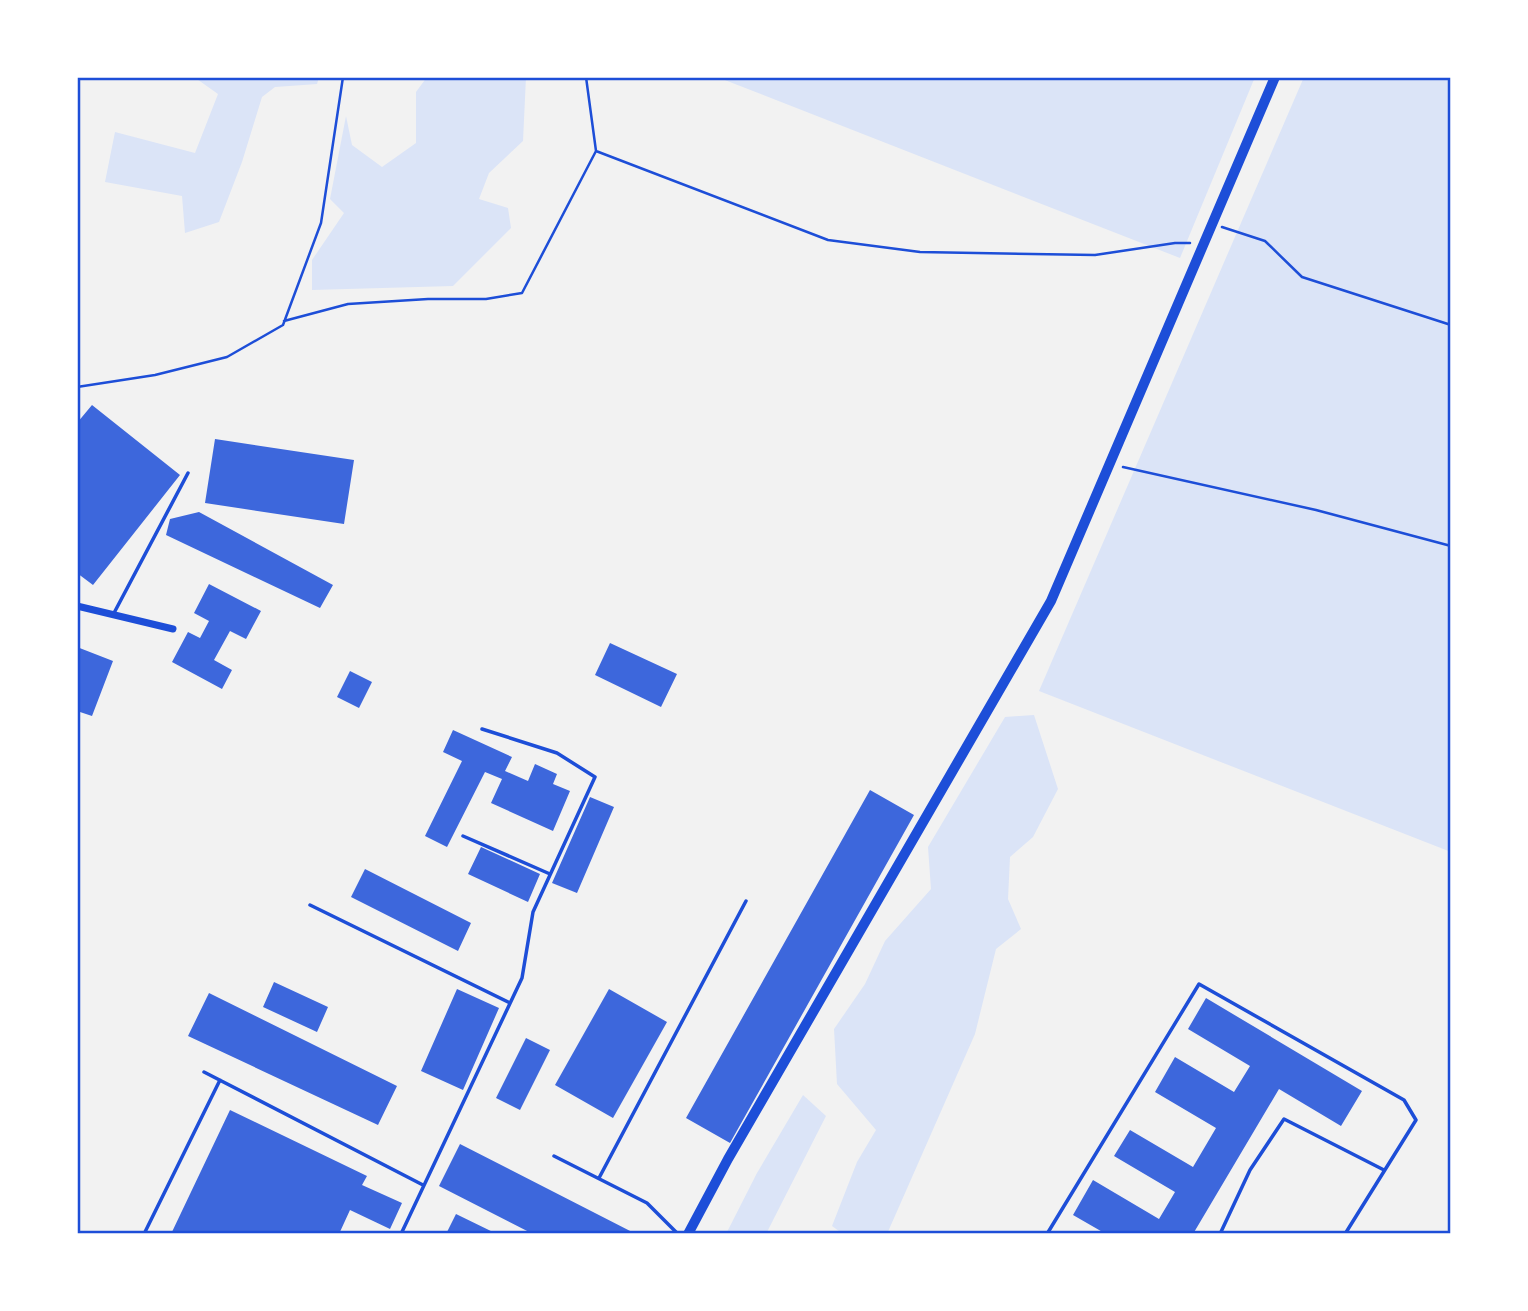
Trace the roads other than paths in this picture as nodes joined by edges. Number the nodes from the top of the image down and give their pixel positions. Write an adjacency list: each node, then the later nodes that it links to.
1 (1275, 77): 21 (street)
2 (188, 472): 4 (lane)
3 (77, 606): 4 (street)
4 (113, 615): 5 (street)
5 (173, 629)
6 (482, 729): 8 (lane)
7 (463, 836): 8 (lane)
8 (550, 874): 11 (lane)
9 (746, 901): 16 (lane)
10 (310, 905): 11 (lane)
11 (510, 1003): 17 (lane)
12 (204, 1072): 13 (lane)
13 (220, 1080): 17 (lane); 18 (lane)
14 (554, 1156): 16 (lane)
15 (1384, 1170): 22 (lane); 23 (lane); 24 (lane)
16 (599, 1178): 20 (lane)
17 (423, 1185): 19 (lane)
18 (144, 1234)
19 (401, 1234)
20 (678, 1234)
21 (688, 1234)
22 (1047, 1234)
23 (1220, 1234)
24 (1345, 1234)

